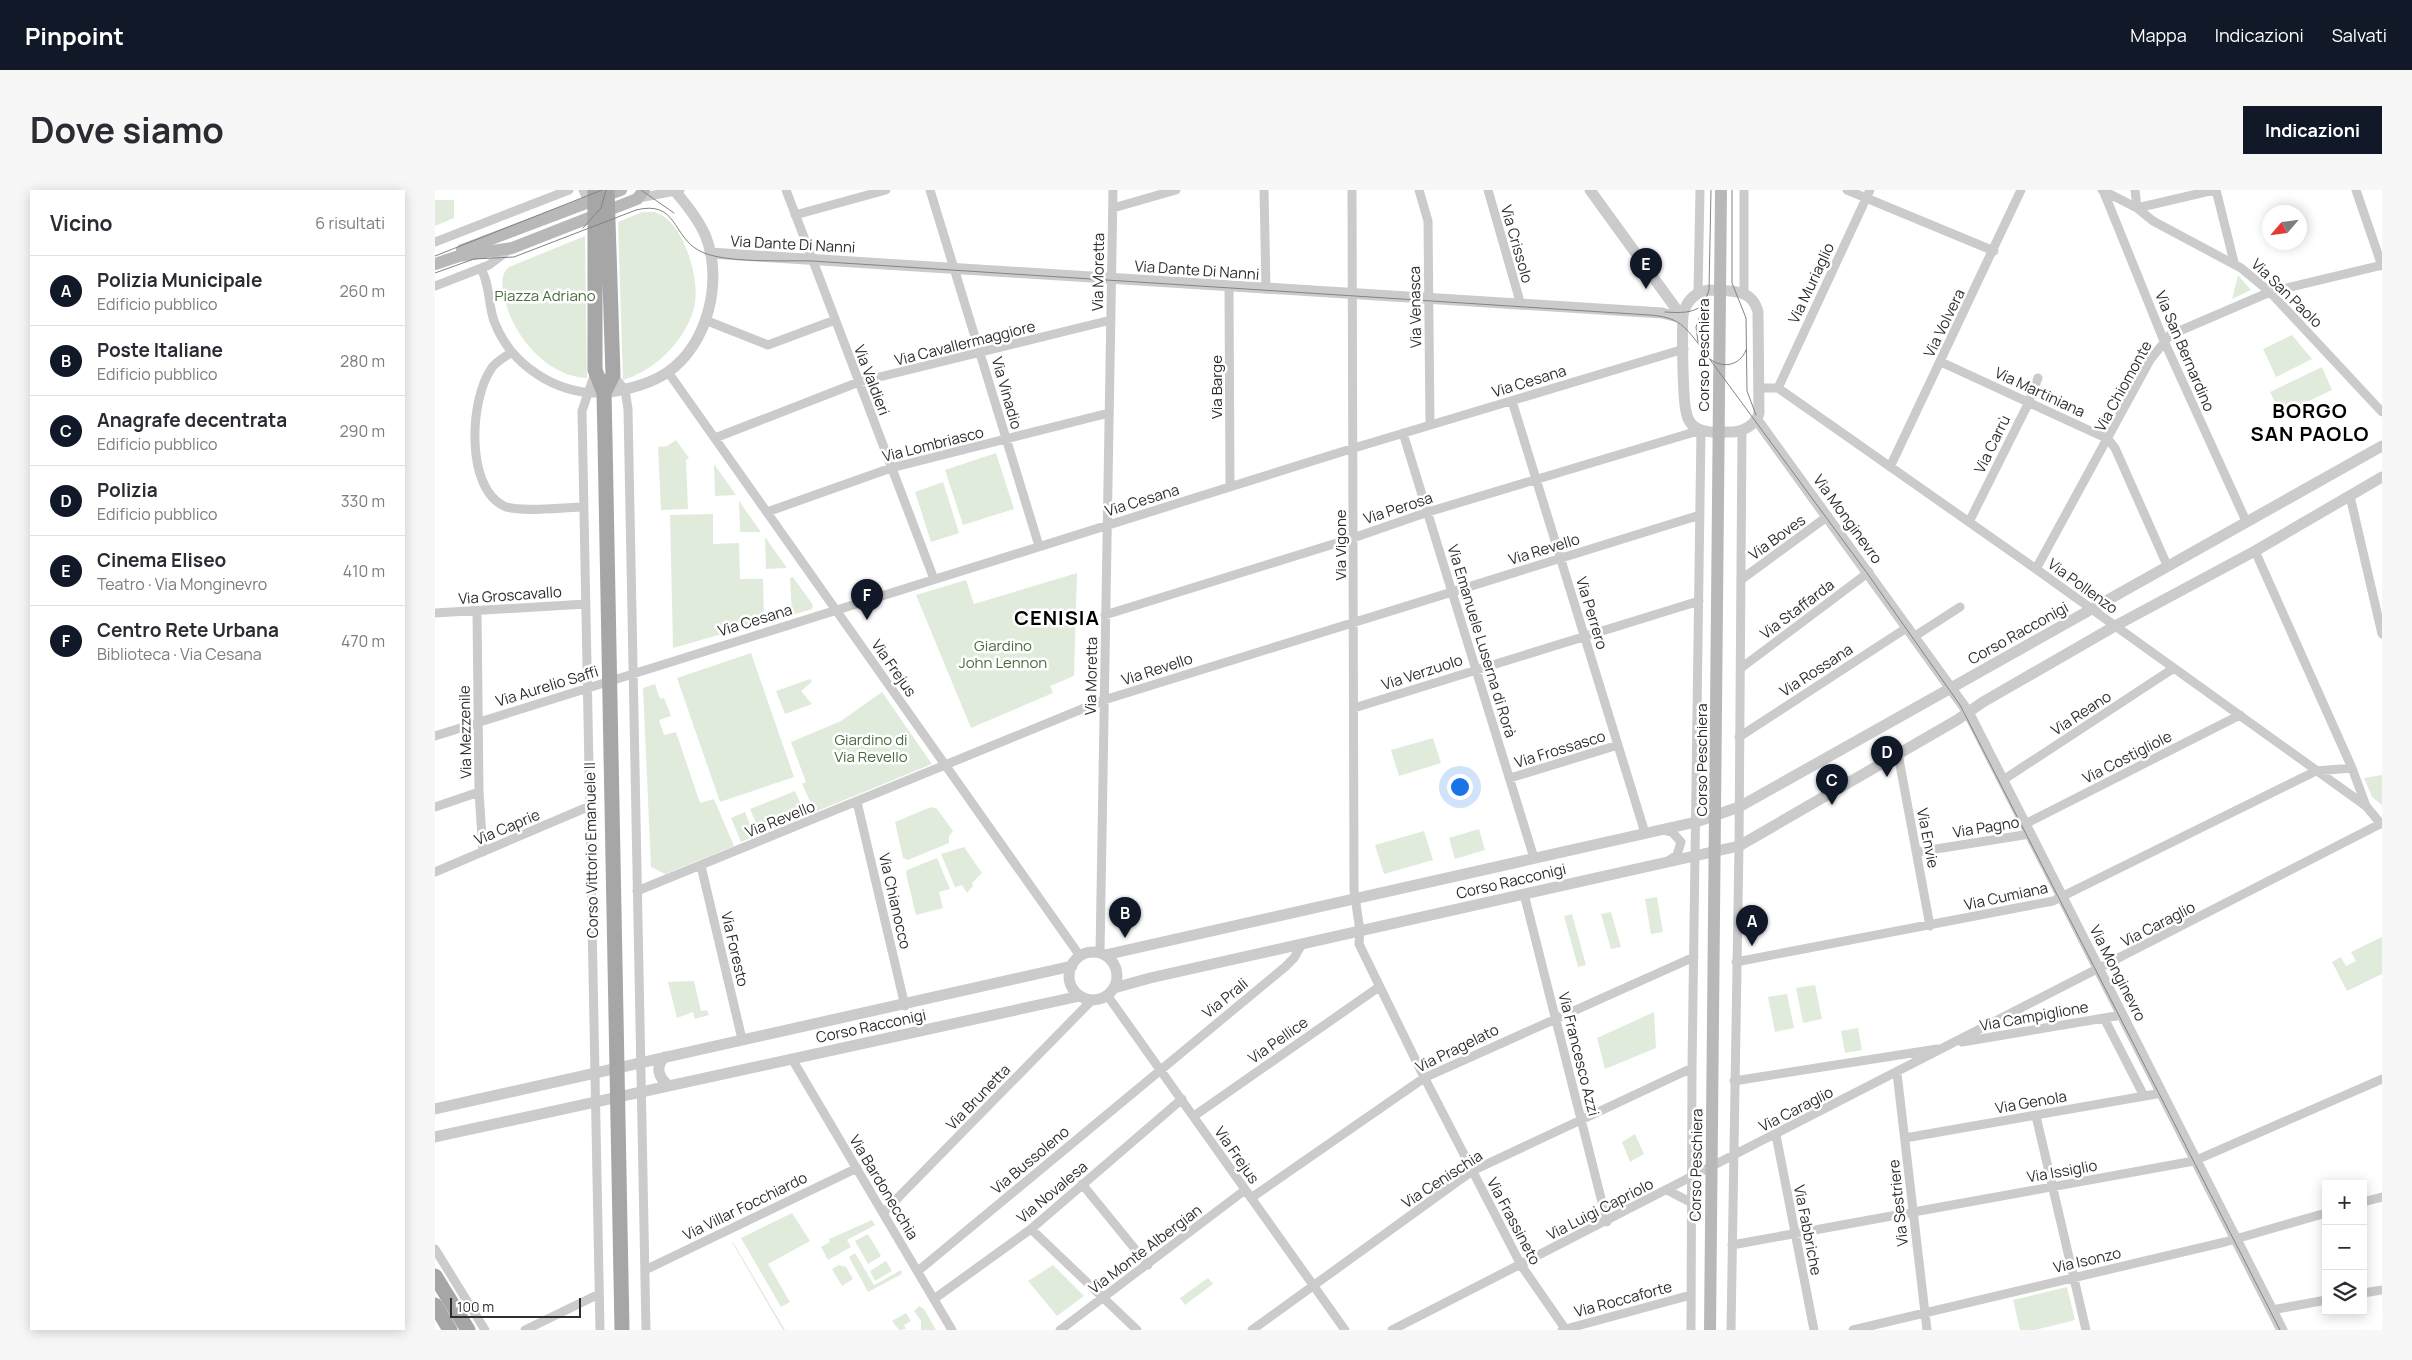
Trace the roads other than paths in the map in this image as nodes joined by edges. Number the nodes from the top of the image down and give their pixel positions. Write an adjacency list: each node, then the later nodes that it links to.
1 (569, 190): 29 (street)
2 (786, 190): 28 (street, Via Valdieri)
3 (886, 190): 28 (street)
4 (930, 190): 38 (street, Via Vinadio)
5 (1113, 190): 26 (street, Via Moretta)
6 (1176, 190): 26 (street)
7 (1264, 190): 42 (street)
8 (1352, 190): 47 (street, Via Vigone)
9 (1419, 190): 48 (street, Via Venasca)
10 (1488, 190): 49 (street, Via Crissolo)
11 (1700, 190): 45 (street, Corso Peschiera)
12 (1721, 190): 43 (main road, Corso Peschiera)
13 (1744, 190): 46 (street)
14 (1847, 190): 25 (street)
15 (1871, 190): 25 (street, Via Muriaglio)
16 (2021, 190): 31 (street, Via Volvera)
17 (2103, 190): 27 (street, Via San Paolo); 54 (street, Via San Bernardino)
18 (2135, 190): 27 (street)
19 (2215, 190): 27 (street); 34 (street)
20 (2356, 190): 36 (street)
21 (677, 191): 23 (street); 32 (street)
22 (1592, 191): 50 (street)
23 (642, 194): 24 (main road)
24 (602, 197): 30 (main road); 35 (main road); 59 (main road, Corso Vittorio Emanuele II); 61 (main road, Corso Vittorio Emanuele II)
25 (1866, 199): 31 (street); 65 (street, Via Muriaglio)
26 (1113, 208): 39 (street, Via Moretta)
27 (2137, 208): 34 (street, Via San Paolo)
28 (795, 215): 33 (street, Via Valdieri)
29 (435, 242)
30 (512, 248): 35 (main road); 37 (street)
31 (1994, 251): 58 (street, Via Volvera)
32 (711, 253): 33 (street, Via Dante Di Nanni); 51 (street)
33 (812, 260): 38 (street, Via Dante Di Nanni); 52 (street, Via Valdieri)
34 (2234, 262): 44 (street, Via San Paolo)
35 (438, 263)
36 (2382, 266): 44 (street, Via Chiomonte)
37 (481, 269): 40 (street); 56 (street)
38 (955, 269): 39 (street, Via Dante Di Nanni); 57 (street, Via Vinadio)
39 (1111, 279): 41 (street, Via Dante Di Nanni); 53 (street, Via Moretta)
40 (435, 286)
41 (1229, 287): 42 (street, Via Dante Di Nanni); 88 (street, Via Barge)
42 (1265, 289): 47 (street, Via Dante Di Nanni)
43 (1720, 290): 45 (street); 46 (street); 77 (main road, Corso Peschiera)
44 (2270, 292): 54 (street, Via Chiomonte); 71 (street, Via San Paolo)
45 (1698, 293): 50 (street)
46 (1744, 293): 64 (street)
47 (1352, 294): 48 (street, Via Dante Di Nanni); 83 (street, Via Vigone)
48 (1429, 299): 49 (street, Via Dante Di Nanni); 74 (street, Via Venasca)
49 (1521, 305): 50 (street, Via Dante Di Nanni)
50 (1682, 318): 55 (street)
51 (705, 320): 52 (street); 60 (street)
52 (835, 320): 63 (street, Via Valdieri)
53 (1111, 320): 57 (street, Via Cavallermaggiore); 72 (street, Via Moretta)
54 (2164, 341): 80 (street, Via Chiomonte); 95 (street, Via San Bernardino)
55 (1684, 350): 69 (street, Via Cesana); 75 (street)
56 (511, 352): 68 (street); 90 (street)
57 (981, 354): 63 (street, Via Cavallermaggiore); 81 (street, Via Vinadio)
58 (1941, 362): 70 (street, Via Martiniana); 84 (street, Via Volvera)
59 (595, 372): 67 (main road, Corso Vittorio Emanuele II); 68 (street, Corso Vittorio Emanuele II)
60 (668, 372): 66 (street); 79 (street, Via Frejus)
61 (613, 375): 66 (street); 67 (main road, Corso Vittorio Emanuele II)
62 (2038, 378): 70 (street, Via Carrù)
63 (859, 382): 79 (street, Via Cavallermaggiore); 85 (street, Via Valdieri)
64 (1760, 388): 65 (street); 73 (street)
65 (1778, 388): 84 (street, Via Pollenzo)
66 (625, 390): 67 (street); 125 (street)
67 (604, 393): 68 (street); 126 (main road, Corso Vittorio Emanuele II)
68 (587, 394): 90 (street, Corso Vittorio Emanuele II)
69 (1512, 401): 74 (street, Via Cesana); 87 (street, Via Perrero)
70 (2029, 401): 80 (street, Via Martiniana); 96 (street, Via Carrù)
71 (2382, 412)
72 (1109, 413): 81 (street, Via Lombriasco); 97 (street, Via Moretta)
73 (1757, 420): 76 (street); 94 (street, Via Monginevro)
74 (1430, 425): 78 (street, Via Cesana)
75 (1701, 430): 77 (street); 87 (street, Via Perosa); 93 (street, Corso Peschiera)
76 (1743, 430): 77 (street); 106 (street)
77 (1719, 432): 149 (main road, Corso Peschiera)
78 (1403, 433): 83 (street, Via Cesana); 92 (street, Via Emanuele Luserna di Rorà)
79 (715, 438): 91 (street, Via Frejus)
80 (2108, 439): 102 (street); 103 (street, Via Chiomonte)
81 (1007, 440): 85 (street, Via Lombriasco); 99 (street, Via Vinadio)
82 (2382, 446): 95 (street, Corso Racconigi)
83 (1354, 448): 88 (street, Via Cesana); 98 (street, Via Vigone)
84 (1890, 467): 96 (street, Via Pollenzo)
85 (891, 468): 91 (street, Via Lombriasco); 105 (street, Via Valdieri)
86 (2382, 477): 89 (street, Corso Racconigi)
87 (1537, 480): 92 (street, Via Perosa); 101 (street, Via Perrero)
88 (1230, 487): 97 (street, Via Cesana)
89 (2350, 496): 100 (street, Corso Racconigi); 119 (street)
90 (584, 507): 109 (street, Corso Vittorio Emanuele II)
91 (767, 512): 112 (street, Via Frejus)
92 (1427, 512): 98 (street, Via Perosa); 107 (street, Via Emanuele Luserna di Rorà)
93 (1700, 515): 101 (street, Via Revello); 108 (street, Corso Peschiera)
94 (1828, 516): 104 (street, Via Monginevro); 106 (street, Via Boves)
95 (2247, 521): 102 (street, Corso Racconigi)
96 (1969, 522): 103 (street, Via Pollenzo)
97 (1107, 524): 99 (street, Via Cesana); 115 (street, Via Moretta)
98 (1353, 538): 115 (street, Via Perosa); 116 (street, Via Vigone)
99 (1039, 546): 105 (street, Via Cesana)
100 (2255, 551): 118 (street, Corso Racconigi); 139 (street)
101 (1561, 558): 107 (street, Via Revello); 121 (street, Via Perrero)
102 (2167, 565): 111 (street, Corso Racconigi)
103 (2036, 569): 111 (street, Via Pollenzo)
104 (1869, 572): 117 (street, Via Monginevro); 122 (street, Via Staffarda)
105 (933, 579): 112 (street, Via Cesana)
106 (1742, 580): 122 (street)
107 (1452, 591): 116 (street, Via Revello); 124 (street, Via Emanuele Luserna di Rorà)
108 (1699, 601): 121 (street, Via Verzuolo); 150 (street, Corso Peschiera)
109 (586, 604): 113 (street, Via Groscavallo); 128 (street, Corso Vittorio Emanuele II)
110 (1960, 607): 120 (street)
111 (2091, 609): 118 (street, Via Pollenzo); 127 (street, Corso Racconigi)
112 (836, 610): 125 (street, Via Cesana); 138 (street, Via Frejus)
113 (477, 612): 114 (street, Via Groscavallo); 133 (street, Via Mezzenile)
114 (435, 613)
115 (1105, 614): 129 (street, Via Moretta)
116 (1353, 621): 129 (street, Via Revello); 130 (street, Via Vigone)
117 (1908, 626): 120 (street, Via Monginevro); 135 (street, Via Rossana)
118 (2115, 626): 123 (street, Via Pollenzo); 131 (street, Corso Racconigi)
119 (2382, 634)
120 (1915, 636): 127 (street, Via Monginevro)
121 (1585, 637): 124 (street, Via Verzuolo); 136 (street, Via Perrero)
122 (1741, 668): 135 (street)
123 (2174, 668): 132 (street, Via Pollenzo); 142 (street, Via Reano)
124 (1476, 669): 130 (street, Via Verzuolo); 141 (street, Via Emanuele Luserna di Rorà)
125 (633, 673): 126 (street, Via Cesana); 164 (street)
126 (610, 681): 128 (street, Via Aurelio Saffi); 190 (main road, Corso Vittorio Emanuele II)
127 (1951, 687): 131 (street, Via Monginevro); 148 (street, Corso Racconigi)
128 (587, 689): 133 (street, Via Aurelio Saffi); 145 (street, Corso Vittorio Emanuele II)
129 (1104, 700): 138 (street, Via Revello); 171 (street, Via Moretta)
130 (1354, 708): 167 (street, Via Vigone)
131 (1968, 712): 137 (street, Corso Racconigi); 142 (street, Via Monginevro)
132 (2241, 715): 140 (street, Via Pollenzo); 152 (street, Via Costigliole)
133 (478, 722): 134 (street, Via Aurelio Saffi); 143 (street, Via Mezzenile)
134 (435, 736)
135 (1739, 737): 148 (street)
136 (1618, 745): 141 (street, Via Frossasco); 154 (street, Via Perrero)
137 (1898, 754): 155 (street, Corso Racconigi); 158 (street, Via Envie)
138 (946, 766): 144 (street, Via Revello); 172 (street, Via Frejus)
139 (2352, 768): 140 (street); 146 (street)
140 (2316, 771): 146 (street, Via Pollenzo); 166 (street, Via Cumiana)
141 (1510, 778): 160 (street, Via Emanuele Luserna di Rorà)
142 (2003, 780): 152 (street, Via Monginevro)
143 (479, 792): 147 (street); 156 (street, Via Mezzenile)
144 (857, 802): 162 (street, Via Revello); 181 (street, Via Chianocco)
145 (590, 806): 156 (street, Via Caprie); 193 (street, Corso Vittorio Emanuele II)
146 (2366, 806): 151 (street, Via Pollenzo)
147 (435, 807)
148 (1739, 807): 149 (street, Corso Racconigi); 155 (street)
149 (1717, 816): 150 (street, Corso Racconigi); 157 (main road, Corso Peschiera)
150 (1696, 822): 153 (street, Corso Racconigi); 159 (street, Corso Peschiera)
151 (2381, 824): 176 (street, Via Caraglio)
152 (2028, 829): 158 (street, Via Pagno); 166 (street, Via Monginevro)
153 (1662, 830): 154 (street, Corso Racconigi); 161 (street)
154 (1645, 833): 160 (street, Corso Racconigi)
155 (1739, 846): 157 (street, Corso Racconigi); 174 (street)
156 (483, 852): 163 (street, Via Caprie)
157 (1716, 852): 159 (street, Corso Racconigi); 214 (main road, Corso Peschiera)
158 (1917, 852): 168 (street, Via Envie)
159 (1695, 856): 161 (street, Corso Racconigi); 173 (street, Corso Peschiera)
160 (1533, 858): 167 (street, Corso Racconigi)
161 (1668, 861): 165 (street, Corso Racconigi)
162 (701, 866): 164 (street, Via Revello); 185 (street, Via Foresto)
163 (435, 872)
164 (637, 891): 189 (street)
165 (1524, 894): 169 (street, Corso Racconigi); 183 (street, Via Francesco Azzi)
166 (2062, 897): 168 (street, Via Cumiana); 176 (street, Via Monginevro)
167 (1355, 899): 169 (street); 171 (street, Corso Racconigi)
168 (1930, 926): 174 (street, Via Cumiana)
169 (1360, 931): 170 (street, Corso Racconigi); 177 (street, Via Frassineto)
170 (1301, 944): 178 (street, Corso Racconigi); 192 (street, Via Prali)
171 (1102, 954): 172 (street); 178 (street)
172 (1080, 956): 175 (street)
173 (1694, 957): 183 (street, Via Pragelato); 191 (street, Corso Peschiera)
174 (1736, 962): 197 (street)
175 (1072, 966): 179 (street); 181 (street, Corso Racconigi)
176 (2099, 970): 182 (street, Via Monginevro); 186 (street, Via Caraglio)
177 (1379, 987): 195 (street, Via Frassineto); 206 (street, Via Pellice)
178 (1110, 992): 180 (street); 192 (street, Via Frejus)
179 (1080, 996): 180 (street); 188 (street, Corso Racconigi)
180 (1092, 1000): 227 (street, Via Brunetta)
181 (905, 1004): 185 (street, Corso Racconigi)
182 (2122, 1015): 184 (street, Via Campiglione); 200 (street, Via Monginevro)
183 (1555, 1017): 195 (street, Via Pragelato); 208 (street, Via Francesco Azzi)
184 (2104, 1018): 186 (street, Via Campiglione); 202 (street)
185 (742, 1039): 187 (street, Corso Racconigi)
186 (1948, 1046): 194 (street, Via Caraglio); 197 (street, Via Caraglio)
187 (665, 1057): 189 (street, Corso Racconigi); 198 (street)
188 (792, 1059): 198 (street, Corso Racconigi); 215 (street, Via Bardonecchia)
189 (641, 1062): 190 (street, Corso Racconigi); 199 (street)
190 (616, 1068): 193 (street, Corso Racconigi); 201 (main road, Corso Vittorio Emanuele II)
191 (1692, 1068): 208 (street, Via Cenischia); 217 (street, Corso Peschiera)
192 (1160, 1069): 203 (street, Via Frejus); 238 (street, Via Bussoleno)
193 (595, 1072): 204 (street, Corso Vittorio Emanuele II); 205 (street, Corso Racconigi)
194 (1897, 1073): 209 (street, Via Caraglio); 211 (street, Via Sestriere)
195 (1424, 1078): 216 (street, Via Frassineto); 223 (street, Via Pragelato)
196 (2382, 1079): 213 (street, Via Issiglio)
197 (1734, 1082): 212 (street)
198 (668, 1085): 199 (street, Corso Racconigi)
199 (641, 1091): 201 (street, Corso Racconigi); 237 (street)
200 (2162, 1093): 202 (street, Via Genola); 213 (street, Via Monginevro)
201 (617, 1096): 204 (street, Corso Racconigi); 258 (main road, Corso Vittorio Emanuele II)
202 (2144, 1096): 207 (street, Via Genola)
203 (1182, 1099): 206 (street, Via Frejus); 218 (street, Via Novalesa)
204 (595, 1101): 210 (street, Corso Racconigi); 244 (street, Corso Vittorio Emanuele II)
205 (435, 1109)
206 (1194, 1116): 220 (street, Via Frejus)
207 (2036, 1116): 211 (street, Via Genola); 219 (street)
208 (1581, 1120): 216 (street, Via Cenischia); 229 (street, Via Francesco Azzi)
209 (1776, 1135): 212 (street, Via Caraglio); 231 (street, Via Fabbriche)
210 (435, 1137)
211 (1905, 1138): 226 (street, Via Sestriere)
212 (1735, 1155): 214 (street, Via Caraglio); 233 (street)
213 (2196, 1161): 219 (street, Via Issiglio); 232 (street, Via Monginevro)
214 (1712, 1166): 217 (street, Via Luigi Capriolo); 267 (main road, Corso Peschiera)
215 (857, 1168): 227 (street, Via Bardonecchia); 237 (street, Via Villar Focchiardo)
216 (1472, 1171): 236 (street, Via Frassineto); 241 (street, Via Cenischia)
217 (1693, 1176): 221 (street, Via Luigi Capriolo); 225 (street, Corso Peschiera)
218 (1082, 1184): 230 (street, Via Novalesa); 235 (street)
219 (2052, 1187): 226 (street, Via Issiglio); 240 (street)
220 (1245, 1190): 223 (street, Via Frejus); 235 (street, Via Monte Albergian)
221 (1667, 1190): 225 (street, Corso Peschiera); 229 (street, Via Luigi Capriolo)
222 (2382, 1197): 224 (street)
223 (1251, 1198): 241 (street, Via Frejus)
224 (2367, 1201)
225 (1692, 1203): 245 (street, Corso Peschiera)
226 (1913, 1212): 231 (street, Via Issiglio); 251 (street, Via Sestriere)
227 (883, 1213): 238 (street, Via Bardonecchia)
228 (2322, 1214): 232 (street, Via Isonzo)
229 (1607, 1222): 236 (street, Via Luigi Capriolo)
230 (1031, 1228): 246 (street); 247 (street, Via Novalesa)
231 (1795, 1234): 233 (street, Via Issiglio); 269 (street, Via Fabbriche)
232 (2236, 1239): 240 (street, Via Isonzo); 250 (street, Via Monginevro)
233 (1732, 1245): 268 (street)
234 (435, 1249): 255 (street)
235 (1148, 1264): 246 (street, Via Monte Albergian)
236 (1521, 1266): 252 (street, Via Frassineto); 265 (street, Via Luigi Capriolo)
237 (645, 1270): 259 (street)
238 (918, 1271): 247 (street, Via Bardonecchia)
239 (435, 1276): 254 (main road)
240 (2073, 1278): 251 (street, Via Isonzo); 272 (street)
241 (1313, 1285): 263 (street, Via Cenischia); 264 (street, Via Frejus)
242 (2382, 1290): 243 (street)
243 (2367, 1292)
244 (599, 1294): 256 (street); 257 (street, Corso Vittorio Emanuele II)
245 (1691, 1295): 252 (street, Via Roccaforte); 266 (street, Corso Peschiera)
246 (1103, 1297): 261 (street, Via Monte Albergian); 262 (street)
247 (934, 1299): 260 (street, Via Bardonecchia)
248 (2322, 1301): 250 (street)
249 (435, 1305): 253 (main road)
250 (2272, 1310): 273 (street, Via Monginevro)
251 (1924, 1312): 270 (street, Via Isonzo); 271 (street, Via Sestriere)
252 (1564, 1329)
253 (450, 1330)
254 (468, 1330)
255 (485, 1330)
256 (525, 1330)
257 (600, 1330)
258 (622, 1330)
259 (646, 1330)
260 (952, 1330)
261 (1060, 1330)
262 (1137, 1330)
263 (1252, 1330)
264 (1345, 1330)
265 (1392, 1330)
266 (1691, 1330)
267 (1710, 1330)
268 (1731, 1330)
269 (1814, 1330)
270 (1853, 1330)
271 (1927, 1330)
272 (2086, 1330)
273 (2282, 1330)

